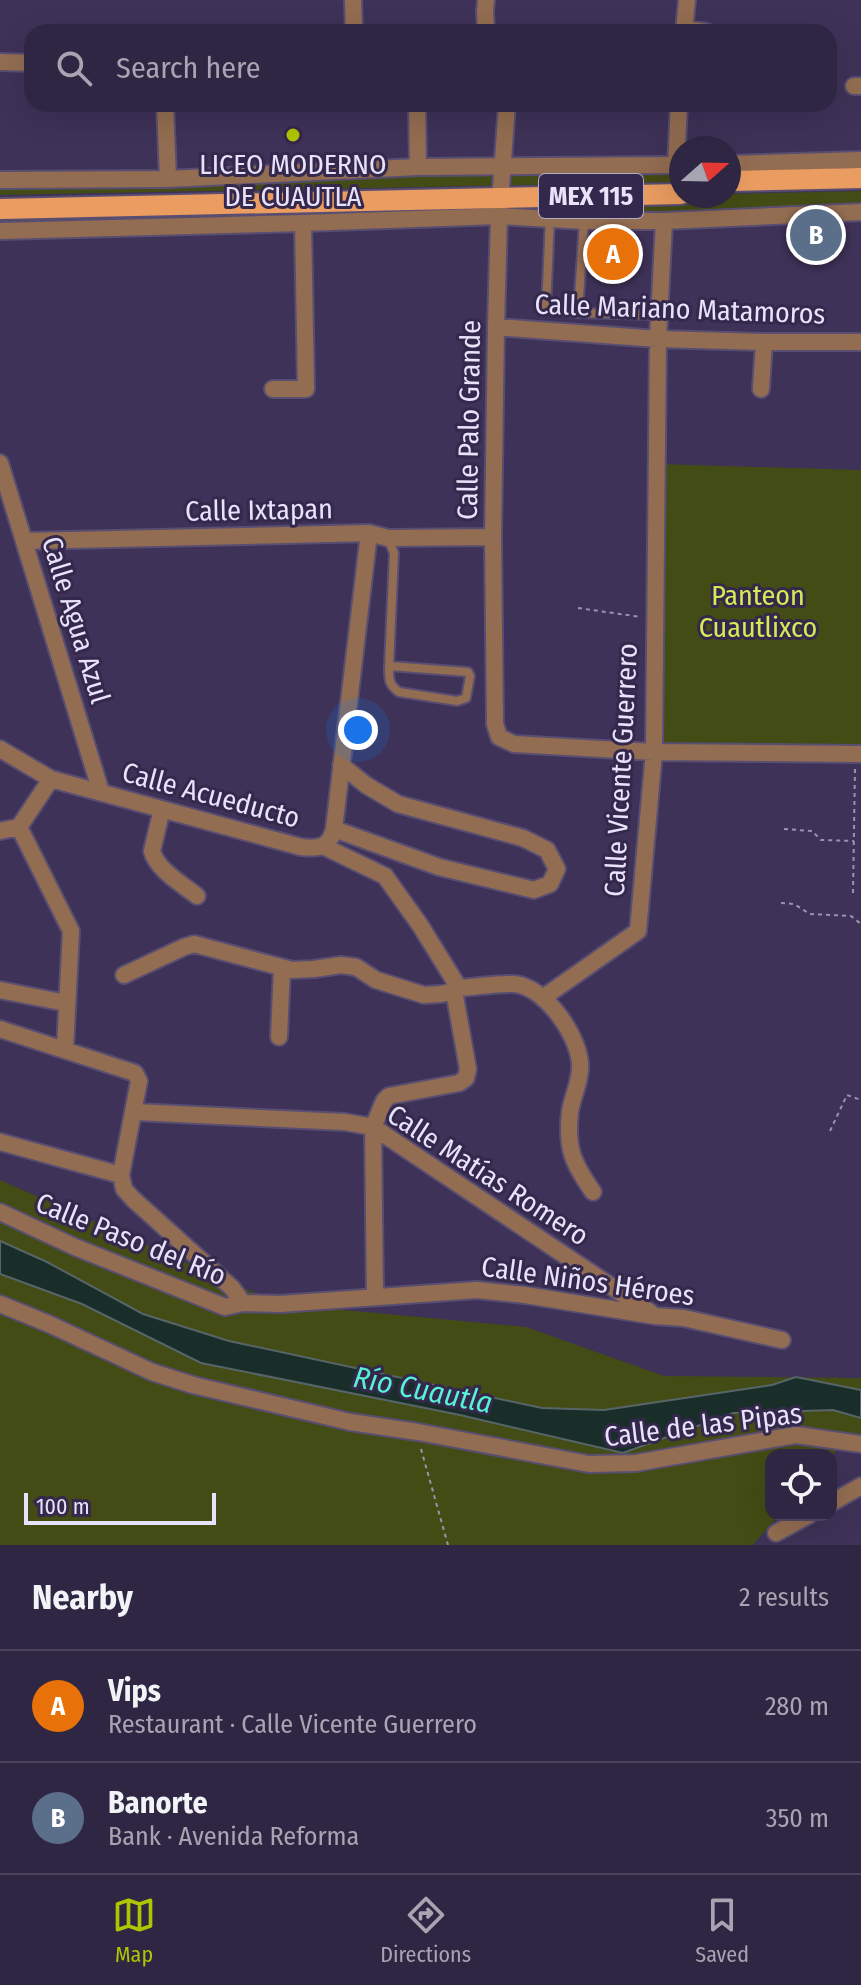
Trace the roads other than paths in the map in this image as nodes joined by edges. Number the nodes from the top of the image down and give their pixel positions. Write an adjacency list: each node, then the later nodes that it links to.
1 (353, 0): 4 (street)
2 (486, 0): 5 (street)
3 (687, 0): 6 (street)
4 (354, 24)
5 (486, 24)
6 (685, 24)
7 (0, 62): 8 (street)
8 (24, 63)
9 (165, 112): 19 (street)
10 (417, 112): 16 (street)
11 (506, 112): 23 (street, Calle Palo Grande)
12 (679, 112): 13 (street)
13 (679, 136)
14 (861, 160): 15 (street)
15 (741, 164)
16 (418, 167): 19 (street); 23 (street)
17 (669, 172): 23 (main road, MEX 115)
18 (861, 178): 21 (main road)
19 (168, 179): 20 (street)
20 (0, 180)
21 (741, 181)
22 (861, 191): 25 (main road)
23 (501, 192): 24 (main road, MEX 115); 26 (main road, MEX 115); 27 (main road, MEX 115); 29 (street); 32 (street); 36 (street, Calle Palo Grande)
24 (669, 194)
25 (741, 194)
26 (0, 195)
27 (0, 209)
28 (861, 212): 31 (street)
29 (550, 218): 30 (street); 34 (lane)
30 (584, 221): 31 (street); 34 (lane)
31 (664, 221): 35 (street, Calle Vicente Guerrero)
32 (303, 223): 33 (street); 40 (street)
33 (0, 231)
34 (578, 313): 35 (lane)
35 (658, 315): 37 (street, Calle Vicente Guerrero)
36 (496, 327): 37 (street, Calle Mariano Matamoros); 44 (street, Calle Palo Grande)
37 (658, 339): 38 (street, Calle Mariano Matamoros); 49 (street, Calle Vicente Guerrero)
38 (764, 342): 39 (street, Calle Mariano Matamoros); 41 (street)
39 (861, 342)
40 (273, 389)
41 (761, 389)
42 (0, 463): 46 (street, Calle Agua Azul)
43 (369, 533): 45 (street, Calle Ixtapan); 46 (street, Calle Ixtapan); 51 (street)
44 (493, 537): 45 (street, Calle Ixtapan); 49 (street, Calle Palo Grande)
45 (388, 538): 47 (lane)
46 (25, 541): 53 (street, Calle Agua Azul)
47 (389, 666): 47 (lane)
48 (0, 749): 52 (street, Calle Acueducto)
49 (654, 752): 50 (street); 64 (street, Calle Vicente Guerrero)
50 (858, 754)
51 (341, 765): 56 (street); 56 (street, Calle Acueducto)
52 (51, 779): 53 (street, Calle Acueducto); 55 (street)
53 (101, 792): 54 (street, Calle Acueducto)
54 (162, 809): 58 (street, Calle Acueducto); 59 (street)
55 (19, 827): 57 (street); 65 (street)
56 (334, 829): 58 (street, Calle Acueducto)
57 (0, 831)
58 (325, 847): 63 (street)
59 (197, 896)
60 (282, 968): 61 (street); 63 (street); 67 (street)
61 (124, 975)
62 (0, 990): 65 (street)
63 (457, 990): 64 (street); 70 (street)
64 (544, 997): 73 (street)
65 (66, 1003): 68 (street)
66 (0, 1029): 68 (street)
67 (279, 1037)
68 (65, 1049): 69 (street)
69 (135, 1112): 70 (street, Calle Matías Romero); 72 (street)
70 (373, 1127): 75 (street); 78 (street, Calle Matías Romero)
71 (0, 1142): 72 (street)
72 (121, 1175): 76 (street)
73 (593, 1192)
74 (0, 1212): 76 (street, Calle Paso del Río)
75 (375, 1296): 76 (street, Calle Niños Héroes); 78 (street, Calle Niños Héroes)
76 (243, 1303)
77 (0, 1304): 80 (street, Calle de las Pipas)
78 (655, 1316): 79 (street, Calle Niños Héroes)
79 (782, 1340)
80 (861, 1444)
81 (861, 1486): 82 (street)
82 (837, 1500)
83 (798, 1521): 84 (street)
84 (776, 1533)

